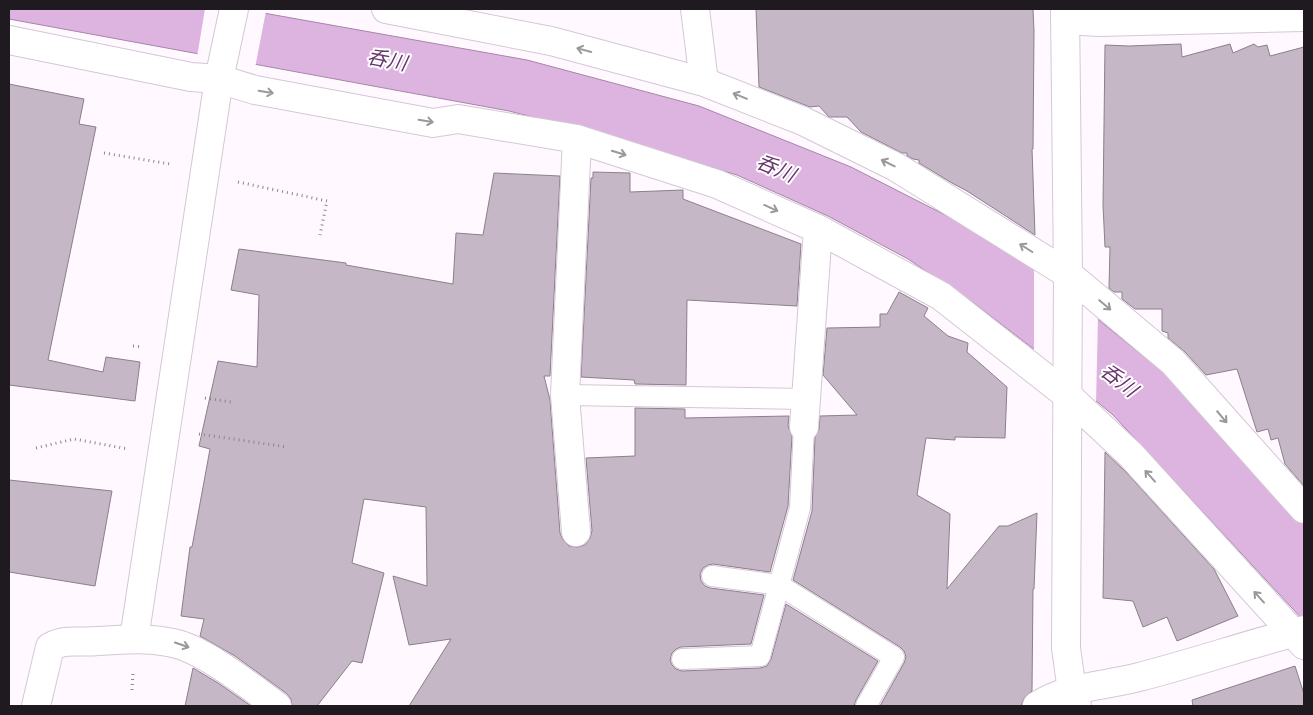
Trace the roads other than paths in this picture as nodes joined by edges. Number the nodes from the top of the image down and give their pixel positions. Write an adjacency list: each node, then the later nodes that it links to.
1 (234, 9): 7 (street)
2 (386, 9): 8 (street, one-way to 2)
3 (695, 9): 8 (street)
4 (1065, 14): 5 (street); 11 (street)
5 (1304, 18)
6 (9, 40): 7 (street)
7 (220, 72): 9 (street, one-way to 9); 21 (street)
8 (704, 82): 11 (street, one-way to 8)
9 (577, 139): 10 (street, one-way to 10); 13 (street)
10 (818, 229): 12 (street); 14 (street)
11 (1068, 280): 12 (street); 16 (street, one-way to 16)
12 (1067, 389): 20 (street, one-way to 12); 23 (street)
13 (565, 395): 14 (lane); 17 (street)
14 (806, 399): 15 (street)
15 (804, 427): 19 (lane)
16 (1299, 497)
17 (576, 532)
18 (712, 576): 19 (lane)
19 (779, 585): 22 (lane); 26 (lane)
20 (1301, 634): 23 (street)
21 (134, 639): 24 (street); 25 (street, one-way to 25)
22 (682, 659)
23 (1074, 698): 27 (street)
24 (36, 706)
25 (277, 706)
26 (866, 706)
27 (1037, 706)

